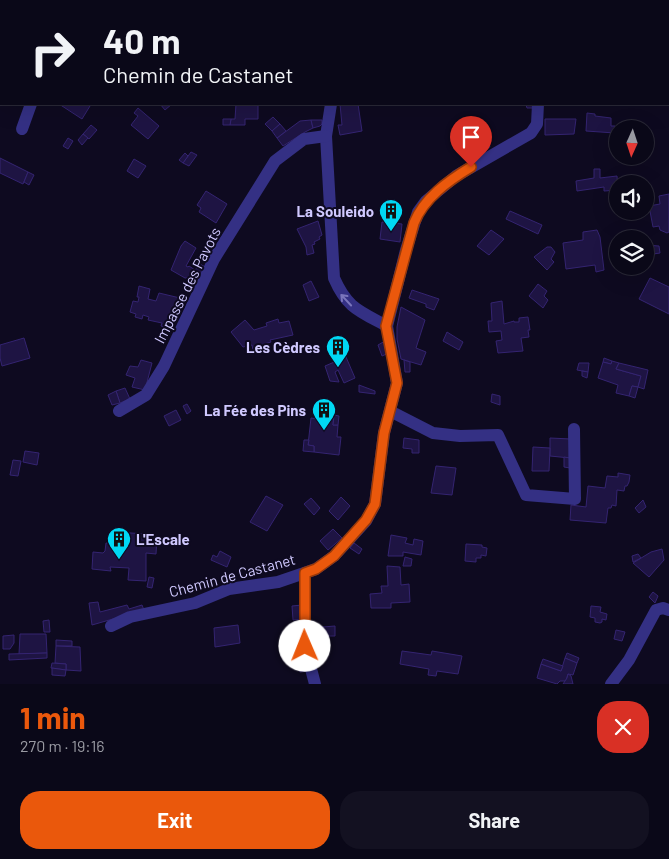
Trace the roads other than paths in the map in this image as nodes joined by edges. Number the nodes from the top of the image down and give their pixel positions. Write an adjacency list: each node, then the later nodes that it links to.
1 (31, 105): 4 (street)
2 (331, 105): 5 (street)
3 (538, 105): 6 (street, Chemin de Castanet)
4 (22, 129)
5 (326, 136): 6 (street, one-way to 5); 8 (street, Impasse des Pavots)
6 (386, 326): 7 (street, Chemin de Castanet)
7 (390, 411): 9 (street); 10 (street, Chemin de Castanet)
8 (119, 412)
9 (574, 429)
10 (305, 573): 12 (street, Chemin de Castanet); 13 (street)
11 (669, 610): 14 (street)
12 (111, 626)
13 (315, 684)
14 (611, 684)

